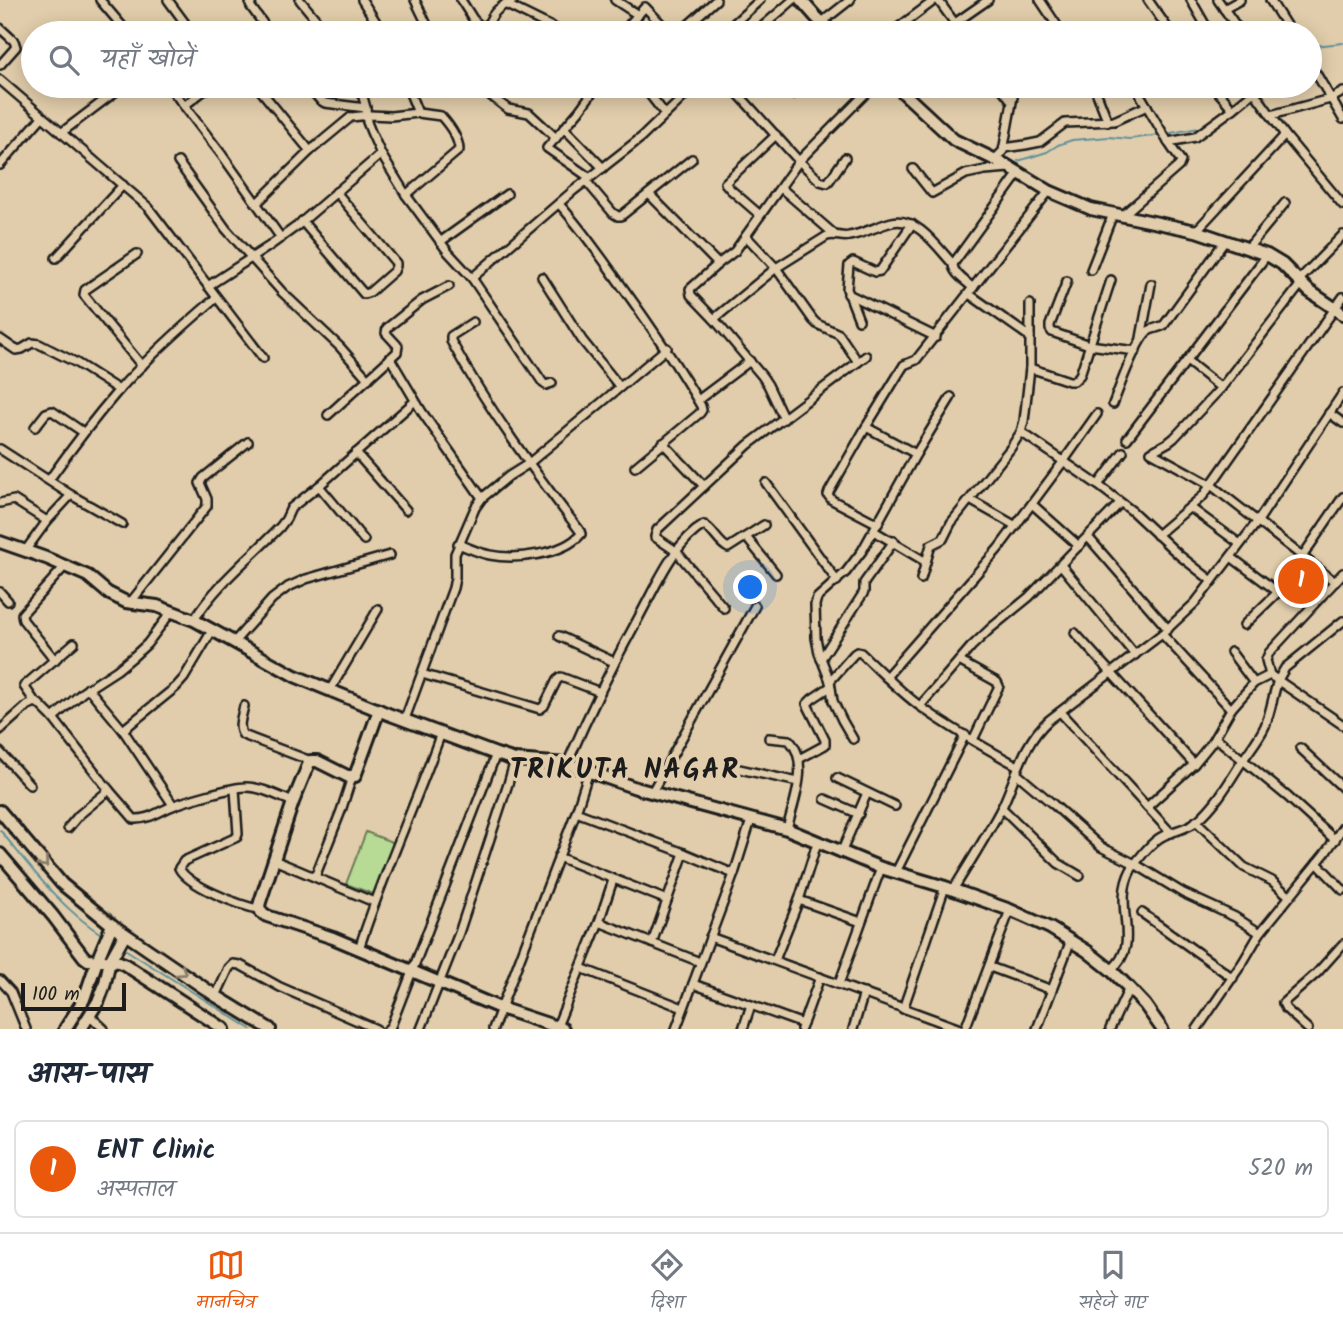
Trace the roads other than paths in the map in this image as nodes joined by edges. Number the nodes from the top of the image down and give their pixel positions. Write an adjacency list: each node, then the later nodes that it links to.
1 (100, 0): 25 (street)
2 (253, 0): 27 (street)
3 (300, 0): 28 (street)
4 (362, 0): 29 (street)
5 (415, 0): 30 (street)
6 (461, 0): 31 (street)
7 (615, 0): 24 (street)
8 (716, 0): 36 (street)
9 (760, 0): 37 (street)
10 (793, 0): 38 (street)
11 (801, 0): 39 (street)
12 (850, 0): 40 (street)
13 (937, 0): 41 (street); 42 (street)
14 (988, 0): 43 (street)
15 (1040, 0): 44 (street)
16 (1148, 0): 45 (street)
17 (1191, 0): 46 (street)
18 (1218, 0): 23 (street)
19 (1240, 0): 23 (street)
20 (1270, 0): 48 (street)
21 (171, 1): 26 (street)
22 (508, 2): 32 (street); 33 (street)
23 (1224, 9): 47 (street)
24 (638, 15): 34 (street); 35 (street)
25 (118, 21)
26 (184, 21)
27 (261, 21)
28 (317, 21)
29 (375, 21)
30 (425, 21)
31 (474, 21)
32 (490, 21)
33 (542, 21)
34 (632, 21)
35 (658, 21)
36 (692, 21)
37 (737, 21)
38 (769, 21)
39 (820, 21)
40 (822, 21)
41 (908, 21)
42 (953, 21)
43 (958, 21)
44 (1054, 21)
45 (1163, 21)
46 (1203, 21)
47 (1232, 21)
48 (1284, 21)
49 (0, 28): 50 (street)
50 (0, 65)
51 (0, 80): 82 (street)
52 (1322, 85): 73 (street)
53 (1343, 92): 73 (street)
54 (107, 98): 86 (street)
55 (178, 98): 75 (street)
56 (194, 98): 75 (street)
57 (267, 98): 92 (street)
58 (318, 98): 78 (street)
59 (362, 98): 78 (street)
60 (412, 98): 79 (street)
61 (494, 98): 90 (street)
62 (588, 98): 85 (street)
63 (652, 98): 80 (street)
64 (682, 98): 80 (street)
65 (742, 98): 87 (street)
66 (861, 98): 96 (street)
67 (909, 98): 99 (street)
68 (1099, 98): 84 (street)
69 (1142, 98): 76 (street)
70 (1224, 98): 77 (street)
71 (1242, 98): 77 (street)
72 (1261, 98): 81 (street)
73 (1330, 99): 81 (street); 83 (street)
74 (1011, 100): 91 (street)
75 (184, 106): 110 (street)
76 (1147, 106): 84 (street); 89 (street)
77 (1231, 106): 89 (street)
78 (366, 111): 79 (street); 92 (street); 93 (street)
79 (418, 113): 109 (street)
80 (665, 114): 100 (street)
81 (1272, 115): 88 (street)
82 (42, 117): 86 (street); 98 (street)
83 (1343, 119)
84 (1108, 122): 91 (street)
85 (564, 128): 90 (street); 100 (street)
86 (61, 133): 103 (street)
87 (776, 135): 96 (street); 115 (street)
88 (1285, 135): 113 (street); 118 (street)
89 (1165, 137): 114 (street)
90 (556, 138): 102 (street)
91 (1004, 148): 99 (street)
92 (310, 151): 110 (street)
93 (382, 154): 106 (street); 109 (street)
94 (845, 158): 96 (street)
95 (692, 159): 108 (street)
96 (799, 161): 104 (street)
97 (178, 162): 129 (street)
98 (0, 165)
99 (1005, 166): 101 (street); 105 (street); 131 (street)
100 (603, 168): 102 (street)
101 (913, 169)
102 (588, 179): 108 (street); 112 (street)
103 (123, 185): 128 (street); 140 (street)
104 (781, 188): 115 (street); 119 (street)
105 (1049, 191): 114 (street); 142 (street)
106 (336, 192): 116 (street); 116 (street)
107 (508, 194): 124 (street)
108 (649, 194): 130 (street)
109 (406, 195): 124 (street)
110 (257, 203): 122 (street)
111 (1285, 203): 125 (street)
112 (559, 204): 135 (street); 156 (street)
113 (1343, 205)
114 (1118, 214): 118 (street); 133 (street)
115 (760, 215): 121 (street)
116 (302, 221): 122 (street)
117 (912, 224): 119 (street); 131 (street); 143 (street)
118 (1196, 231): 123 (street)
119 (834, 234): 132 (street)
120 (1343, 235): 138 (street)
121 (746, 236): 130 (street); 132 (street)
122 (281, 238): 129 (street)
123 (1225, 241): 125 (street); 154 (street)
124 (440, 242): 135 (street)
125 (1248, 248): 127 (street)
126 (137, 254): 164 (street)
127 (1267, 255): 138 (street); 162 (street)
128 (57, 258)
129 (253, 259): 140 (street); 166 (street)
130 (718, 264): 148 (street)
131 (953, 264): 142 (street)
132 (776, 268): 148 (street); 163 (street)
133 (1091, 270)
134 (541, 277): 168 (street)
135 (472, 278): 167 (street)
136 (1111, 280): 155 (street)
137 (1068, 281): 155 (street)
138 (1299, 282): 147 (street); 169 (street)
139 (1151, 284): 154 (street)
140 (208, 286): 145 (street)
141 (449, 286): 160 (street)
142 (971, 291): 151 (street); 152 (street)
143 (848, 294): 149 (street); 151 (street)
144 (1343, 297): 147 (street)
145 (216, 298): 159 (street); 164 (street)
146 (1030, 304): 152 (street)
147 (1339, 311): 198 (street)
148 (714, 319): 161 (street)
149 (859, 320)
150 (473, 322): 193 (street)
151 (936, 337): 182 (street)
152 (1030, 337): 165 (street)
153 (0, 339): 170 (street)
154 (1140, 342): 157 (street)
155 (1089, 345): 157 (street); 165 (street)
156 (667, 348): 168 (street); 173 (street)
157 (1136, 351): 175 (street)
158 (866, 356): 163 (street)
159 (263, 358)
160 (390, 358): 166 (street); 174 (street)
161 (750, 361): 173 (street); 179 (street)
162 (1187, 361): 169 (street); 185 (street)
163 (858, 362): 179 (street)
164 (142, 366): 170 (street)
165 (1030, 368): 184 (street)
166 (368, 379): 178 (street)
167 (552, 383)
168 (620, 387): 193 (street)
169 (1221, 388): 198 (street)
170 (119, 390): 183 (street)
171 (1343, 393): 176 (street)
172 (951, 397): 191 (street)
173 (698, 400): 187 (street)
174 (415, 401): 190 (street); 203 (street)
175 (1113, 404)
176 (1329, 413): 180 (street); 211 (street)
177 (1097, 414): 192 (street)
178 (328, 415)
179 (783, 419): 200 (street)
180 (1343, 423)
181 (36, 427): 183 (street)
182 (866, 427): 191 (street); 215 (street)
183 (83, 432): 195 (street)
184 (1021, 432): 192 (street); 204 (street)
185 (1127, 439)
186 (248, 442): 241 (street)
187 (663, 443): 194 (street); 200 (street)
188 (0, 449): 195 (street)
189 (1123, 452): 197 (street)
190 (356, 453): 199 (street); 209 (street)
191 (916, 454): 215 (street)
192 (1063, 462): 197 (street); 207 (street)
193 (528, 464): 203 (street); 222 (street)
194 (635, 467)
195 (49, 480): 201 (street)
196 (766, 483): 236 (street)
197 (1098, 485): 206 (street)
198 (1211, 485): 208 (street); 211 (street)
199 (319, 486): 219 (street); 246 (street)
200 (704, 486): 226 (street)
201 (71, 495): 210 (street); 212 (street)
202 (1343, 497): 228 (street)
203 (482, 498): 222 (street)
204 (970, 500): 214 (street); 230 (street)
205 (0, 503): 210 (street)
206 (1120, 503): 216 (street); 218 (street)
207 (1032, 504): 214 (street); 224 (street)
208 (1191, 508): 216 (street); 223 (street)
209 (406, 510)
210 (47, 521): 225 (street)
211 (1258, 521): 223 (street); 228 (street)
212 (122, 524)
213 (764, 525): 217 (street)
214 (1016, 526): 264 (street)
215 (876, 527): 220 (street); 236 (street)
216 (1157, 535): 237 (street)
217 (747, 537): 226 (street); 233 (street)
218 (1087, 537): 224 (street); 250 (street)
219 (364, 540)
220 (894, 541): 230 (street); 257 (street)
221 (1, 544): 225 (street)
222 (458, 544): 262 (street)
223 (1240, 544): 229 (street)
224 (1079, 546): 231 (street)
225 (25, 551): 232 (street)
226 (676, 551): 243 (street); 260 (street)
227 (390, 555): 253 (street)
228 (1304, 556): 234 (street); 239 (street)
229 (1231, 557): 237 (street); 239 (street)
230 (926, 562): 235 (street)
231 (1061, 565): 256 (street); 259 (street)
232 (65, 566): 241 (street); 258 (street)
233 (776, 574)
234 (1340, 578): 263 (street)
235 (921, 579)
236 (837, 581): 257 (street)
237 (1212, 581): 250 (street)
238 (0, 592): 240 (street)
239 (1278, 592): 248 (street)
240 (8, 601)
241 (130, 603): 245 (street)
242 (755, 606): 307 (street)
243 (724, 608)
244 (379, 609): 269 (street)
245 (172, 611): 246 (street); 268 (street)
246 (194, 620): 249 (street)
247 (1343, 621): 265 (street)
248 (1244, 625)
249 (213, 629): 253 (street); 281 (street)
250 (1165, 631): 256 (street); 274 (street)
251 (1075, 634): 261 (street)
252 (559, 636): 260 (street)
253 (234, 642): 269 (street)
254 (74, 643): 258 (street)
255 (1231, 652): 266 (street)
256 (1135, 655): 261 (street)
257 (821, 659): 267 (street)
258 (55, 660): 271 (street)
259 (959, 661): 273 (street); 287 (street)
260 (614, 662): 270 (street)
261 (1111, 673): 276 (street); 296 (street)
262 (422, 674): 270 (street); 278 (street)
263 (1270, 675): 265 (street); 266 (street)
264 (886, 677): 267 (street); 273 (street)
265 (1278, 680): 279 (street); 292 (street)
266 (1254, 683): 274 (street)
267 (830, 684): 286 (street); 291 (street)
268 (88, 688): 277 (street); 281 (street)
269 (330, 690): 275 (street)
270 (600, 692): 295 (street)
271 (35, 702): 277 (street); 280 (street)
272 (243, 706): 294 (street)
273 (920, 706): 283 (street)
274 (1231, 709): 284 (street)
275 (379, 710): 278 (street); 300 (street)
276 (1060, 712): 298 (street); 313 (street)
277 (53, 718): 306 (street)
278 (405, 719): 282 (street)
279 (1343, 724)
280 (0, 730)
281 (123, 730): 311 (street)
282 (442, 733): 290 (street); 344 (street)
283 (965, 735): 287 (street); 334 (street)
284 (1216, 737): 292 (street); 296 (street)
285 (769, 738): 291 (street)
286 (853, 739)
287 (973, 740): 298 (street)
288 (1300, 748): 304 (street)
289 (0, 752): 303 (street)
290 (496, 754): 293 (street); 365 (street)
291 (799, 759): 302 (street)
292 (1244, 759): 319 (street); 324 (street)
293 (514, 760): 295 (street); 369 (street)
294 (312, 761): 300 (street); 310 (street)
295 (566, 764): 299 (street)
296 (1194, 764): 313 (street)
297 (735, 768): 302 (street)
298 (1017, 769): 314 (street); 332 (street)
299 (589, 771): 307 (street); 316 (street)
300 (352, 777): 337 (street)
301 (837, 778): 308 (street)
302 (798, 782): 322 (street)
303 (30, 785)
304 (1343, 788)
305 (235, 789): 310 (street); 311 (street); 345 (street)
306 (109, 790): 311 (street); 321 (street)
307 (652, 792): 318 (street)
308 (867, 793): 312 (street); 317 (street)
309 (825, 799): 317 (street)
310 (293, 802): 330 (street)
311 (173, 805)
312 (895, 806)
313 (1147, 807): 323 (street)
314 (1002, 808): 336 (street); 339 (street)
315 (0, 811): 351 (street, one-way to 351)
316 (576, 813): 327 (street); 329 (street)
317 (859, 814): 328 (street)
318 (751, 820): 322 (street); 335 (street)
319 (1196, 821): 323 (street); 341 (street)
320 (1343, 827): 324 (street)
321 (68, 828)
322 (787, 829): 325 (street)
323 (1171, 833): 332 (street)
324 (1335, 840): 331 (street)
325 (817, 843): 328 (street); 343 (street)
326 (0, 853): 359 (street)
327 (684, 853): 335 (street); 342 (street)
328 (841, 853): 333 (street)
329 (558, 857): 338 (street); 377 (street)
330 (274, 860): 337 (street); 345 (street)
331 (1317, 863): 340 (street); 341 (street)
332 (1135, 864): 350 (street); 364 (street)
333 (881, 869): 334 (street); 349 (street)
334 (896, 873): 339 (street)
335 (734, 874): 352 (street)
336 (1080, 876)
337 (315, 877): 344 (street)
338 (613, 880): 342 (street); 348 (street)
339 (949, 889): 346 (street); 379 (street)
340 (1343, 890)
341 (1289, 896): 350 (street)
342 (667, 900): 355 (street)
343 (799, 900): 349 (street); 358 (street)
344 (374, 902): 357 (street)
345 (259, 909): 357 (street)
346 (1010, 910): 353 (street); 362 (street)
347 (1142, 913): 367 (street)
348 (598, 922): 355 (street); 363 (street)
349 (861, 922): 371 (street)
350 (1260, 933): 367 (street)
351 (108, 934): 354 (street); 359 (street)
352 (710, 937): 358 (street); 361 (street)
353 (1070, 940): 364 (street); 373 (street)
354 (121, 942): 360 (street); 375 (street, one-way to 375)
355 (652, 943): 361 (street)
356 (1343, 944): 401 (street)
357 (359, 949): 365 (street)
358 (775, 960): 366 (street)
359 (97, 961): 360 (street); 385 (street)
360 (110, 961): 380 (street); 388 (street)
361 (701, 962): 370 (street)
362 (989, 967): 373 (street); 397 (street)
363 (580, 968): 378 (street); 383 (street)
364 (1111, 970): 372 (street)
365 (412, 972): 369 (street); 391 (street)
366 (820, 976): 371 (street); 381 (street)
367 (1233, 978): 382 (street)
368 (0, 980): 384 (street)
369 (439, 982): 377 (street); 392 (street)
370 (693, 984): 376 (street); 378 (street)
371 (839, 984): 374 (street)
372 (1129, 988): 399 (street); 400 (street)
373 (1052, 990): 398 (street)
374 (864, 993): 379 (street); 396 (street)
375 (216, 996): 389 (street); 390 (street)
376 (751, 1004): 381 (street); 395 (street)
377 (500, 1008): 383 (street); 393 (street)
378 (683, 1008): 394 (street)
379 (903, 1009): 397 (street)
380 (89, 1015): 386 (street); 387 (street)
381 (802, 1027)
382 (1201, 1027)
383 (559, 1028)
384 (26, 1029)
385 (65, 1029)
386 (81, 1029)
387 (104, 1029)
388 (224, 1029)
389 (270, 1029)
390 (376, 1029)
391 (388, 1029)
392 (421, 1029)
393 (492, 1029)
394 (676, 1029)
395 (743, 1029)
396 (853, 1029)
397 (963, 1029)
398 (1037, 1029)
399 (1110, 1029)
400 (1162, 1029)
401 (1308, 1029)

